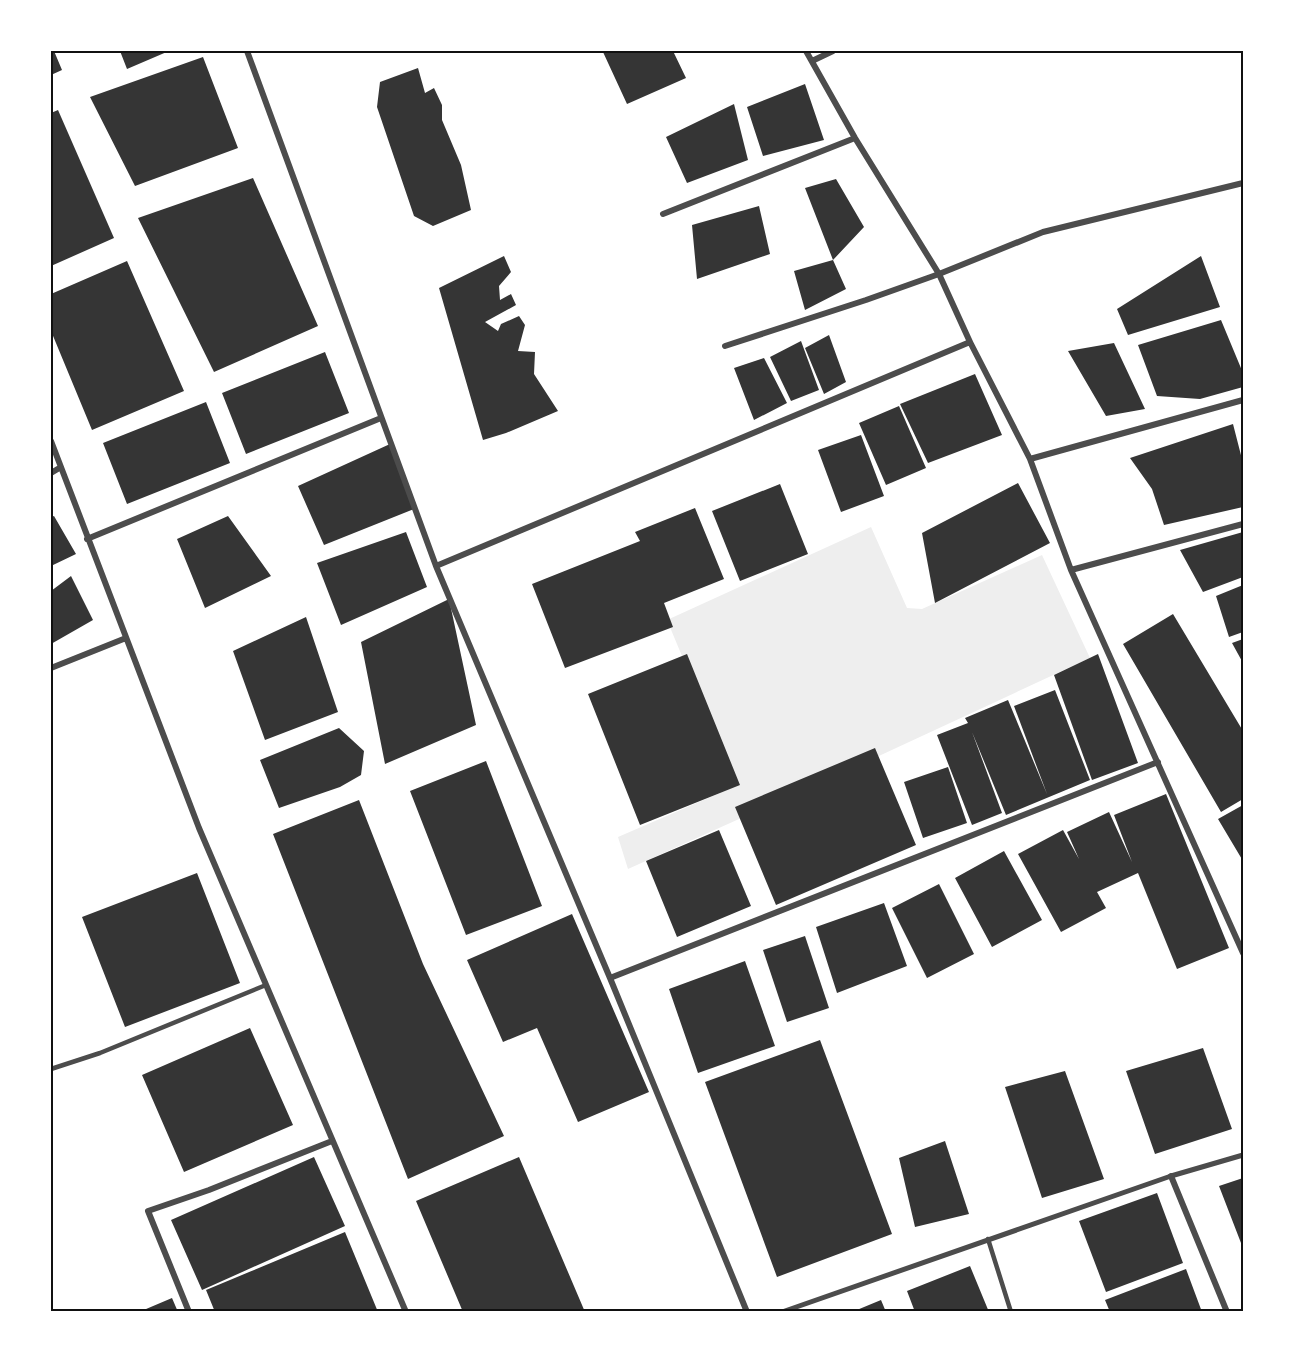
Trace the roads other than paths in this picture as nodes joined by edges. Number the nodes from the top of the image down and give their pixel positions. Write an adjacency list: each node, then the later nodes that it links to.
1 (247, 51): 12 (street)
2 (806, 51): 4 (street)
3 (833, 51): 4 (street)
4 (812, 61): 5 (street)
5 (855, 138): 7 (street); 8 (street)
6 (1243, 183): 8 (street)
7 (663, 214)
8 (939, 274): 9 (street); 10 (street)
9 (970, 342): 14 (street); 19 (street)
10 (725, 346)
11 (1243, 400): 14 (street)
12 (381, 418): 18 (street); 19 (street)
13 (51, 441): 15 (street)
14 (1030, 459): 20 (street)
15 (61, 467): 16 (street); 18 (street)
16 (51, 473)
17 (1243, 524): 20 (street)
18 (87, 539): 21 (street)
19 (436, 566): 25 (street)
20 (1071, 570): 23 (street)
21 (126, 638): 22 (street); 26 (street)
22 (51, 668)
23 (1158, 762): 24 (street); 25 (street)
24 (1243, 952)
25 (610, 978): 34 (street)
26 (266, 985): 27 (lane); 28 (street)
27 (51, 1069)
28 (332, 1141): 32 (street); 33 (street)
29 (1243, 1155): 30 (street)
30 (1171, 1176): 31 (street); 37 (street)
31 (988, 1239): 35 (street); 36 (lane)
32 (189, 1312)
33 (406, 1312)
34 (747, 1312)
35 (782, 1312)
36 (1011, 1312)
37 (1227, 1312)

